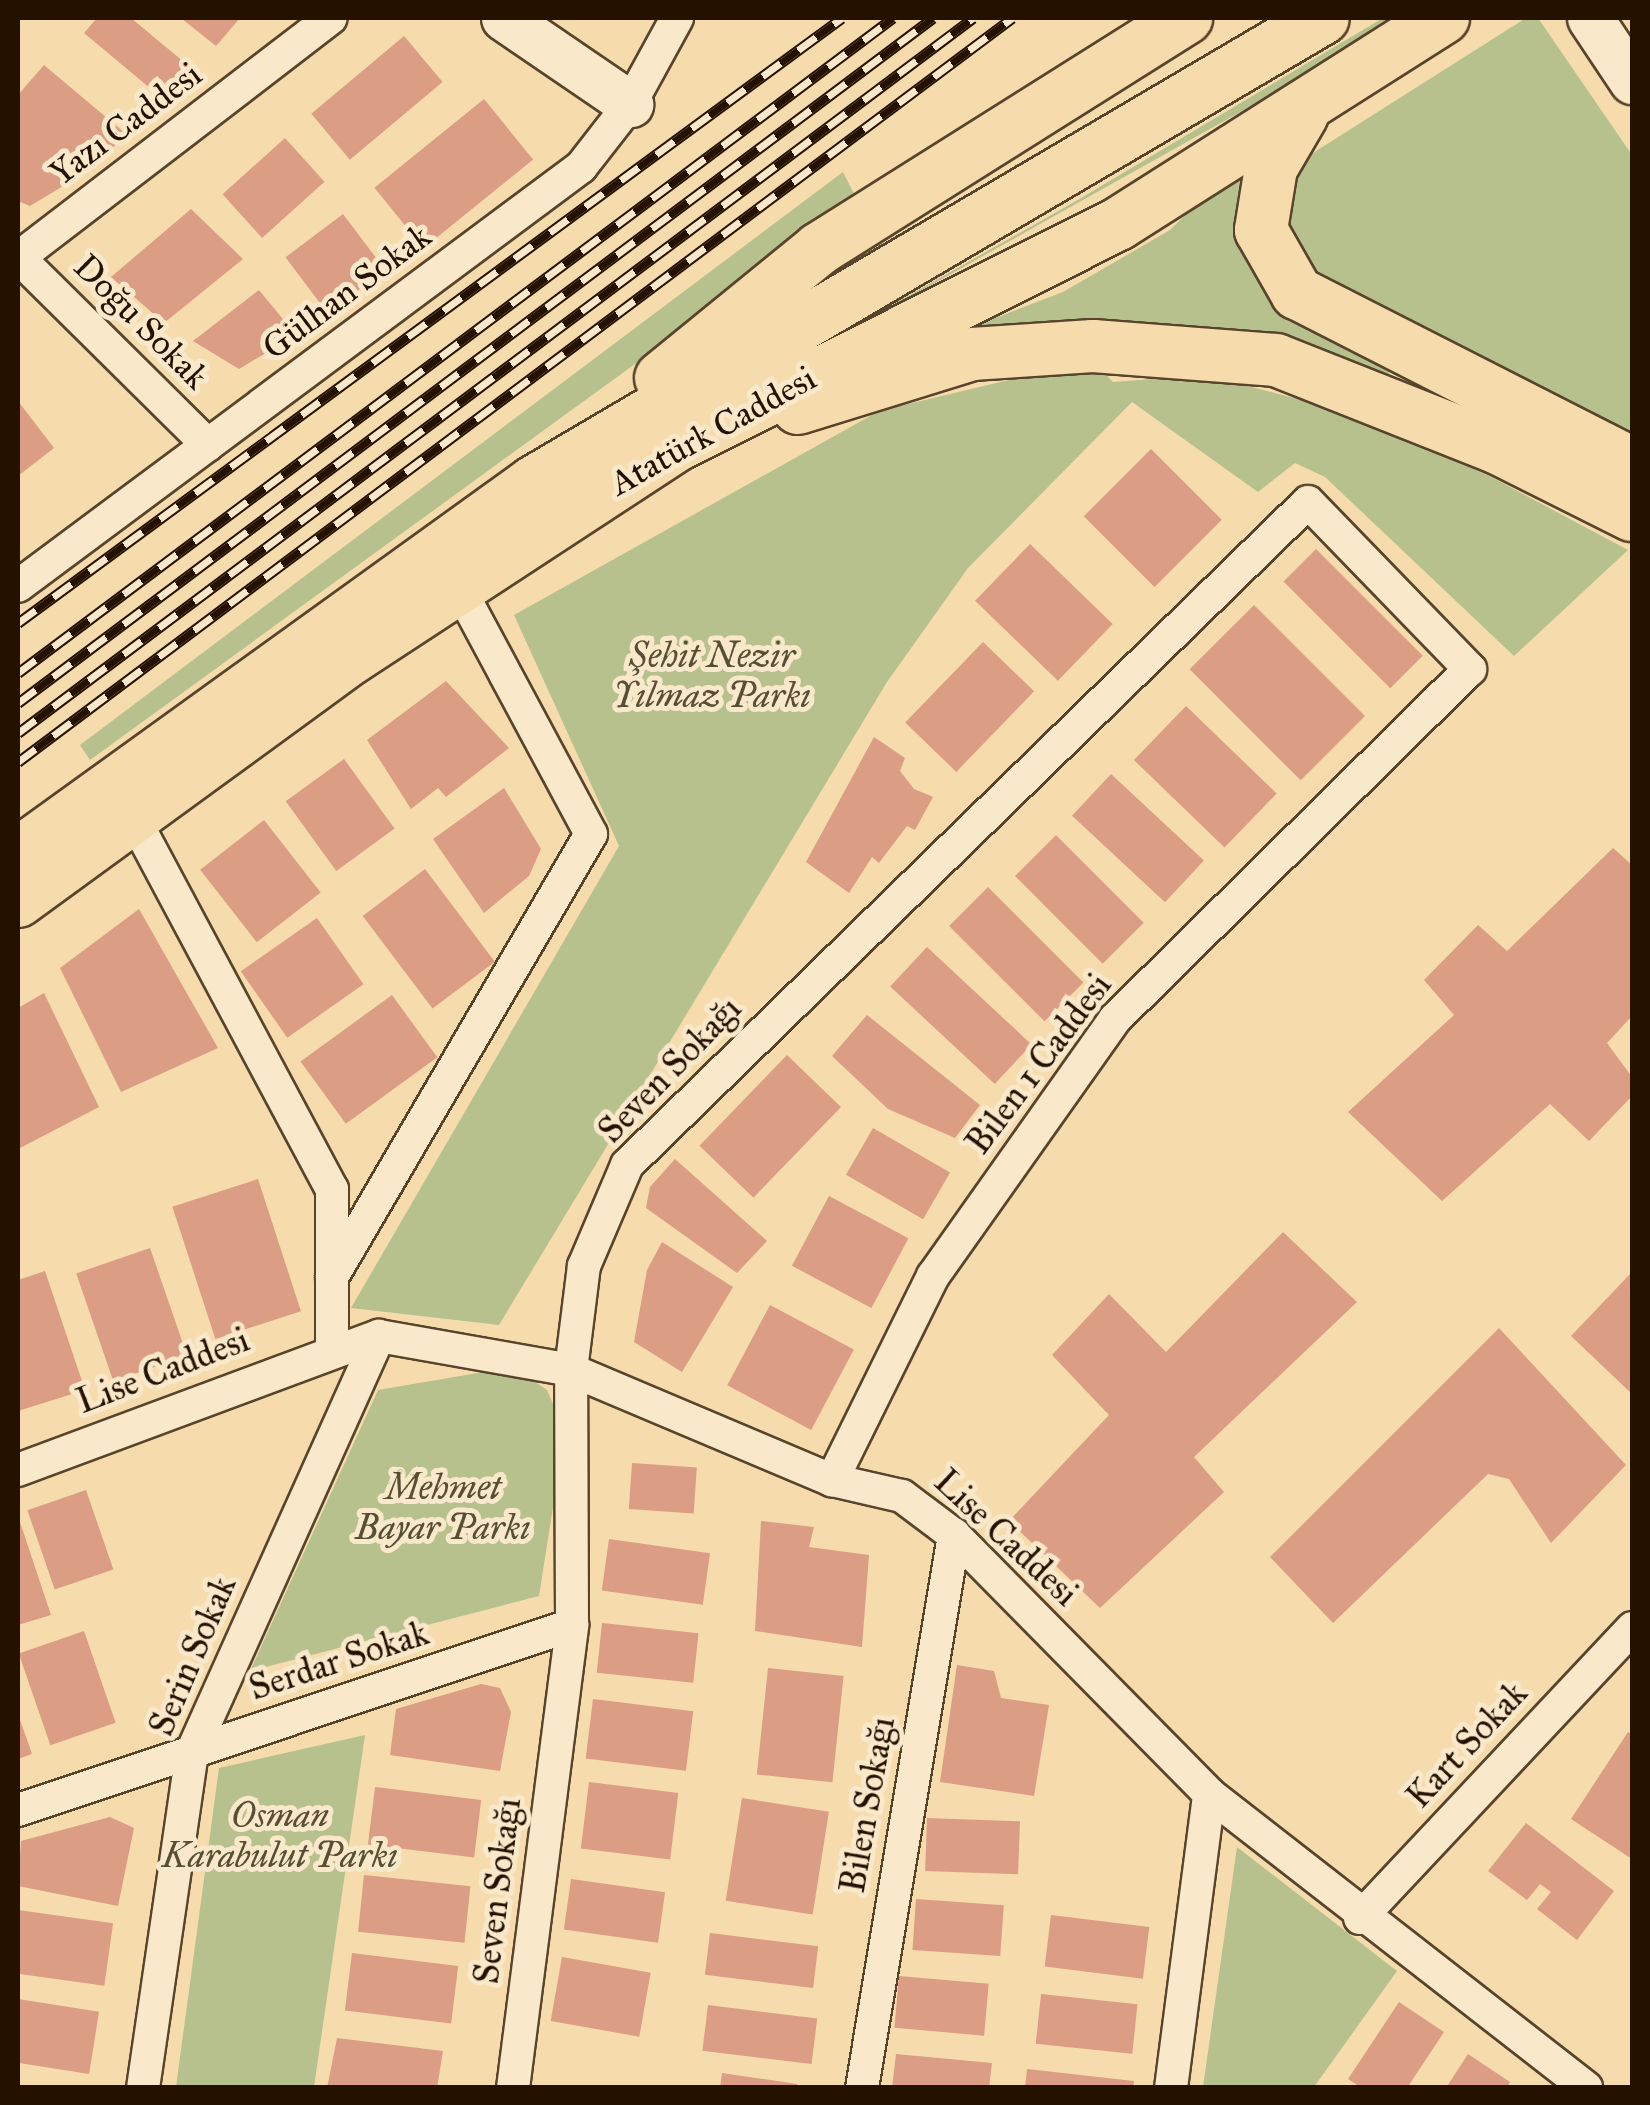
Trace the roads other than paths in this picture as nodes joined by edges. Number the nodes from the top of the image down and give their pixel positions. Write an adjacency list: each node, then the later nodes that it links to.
1 (331, 18): 11 (street, Yazı Caddesi)
2 (504, 18): 9 (street)
3 (676, 18): 9 (street, Gülhan Sokak)
4 (1186, 18): 15 (main road)
5 (1323, 18): 15 (main road, Atatürk Caddesi)
6 (1443, 18): 10 (main road, Atatürk Caddesi)
7 (1590, 18): 8 (street)
8 (1632, 81)
9 (630, 104): 12 (street, Gülhan Sokak)
10 (1304, 112): 13 (main road, Atatürk Caddesi); 14 (main road)
11 (18, 257): 12 (street, Doğu Sokak)
12 (208, 445): 17 (street, Gülhan Sokak)
13 (677, 445): 16 (main road); 18 (main road, Atatürk Caddesi)
14 (1632, 464)
15 (534, 482): 21 (main road, Atatürk Caddesi)
16 (1632, 516)
17 (18, 586)
18 (458, 586): 20 (main road, Atatürk Caddesi); 23 (street)
19 (1470, 668): 26 (street, Seven Sokağı); 28 (street, Bilen 1 Caddesi)
20 (132, 815): 22 (main road, Atatürk Caddesi); 23 (street)
21 (18, 854)
22 (18, 901)
23 (332, 1277): 25 (street)
24 (379, 1336): 25 (street, Lise Caddesi); 26 (street, Lise Caddesi); 32 (street, Serin Sokak)
25 (332, 1352): 27 (street, Lise Caddesi)
26 (572, 1370): 28 (street, Lise Caddesi); 30 (street, Seven Sokağı)
27 (18, 1470)
28 (832, 1480): 29 (street, Lise Caddesi)
29 (954, 1535): 33 (street, Lise Caddesi); 38 (street, Bilen Sokağı)
30 (572, 1625): 32 (street, Serdar Sokak); 37 (street, Seven Sokağı)
31 (1629, 1637): 35 (street, Kart Sokak)
32 (192, 1752): 34 (street, Serdar Sokak); 36 (street, Serin Sokak)
33 (1209, 1794): 35 (street, Lise Caddesi); 39 (street)
34 (18, 1810)
35 (1360, 1918): 40 (street, Lise Caddesi)
36 (143, 2088)
37 (513, 2088)
38 (862, 2088)
39 (1171, 2088)
40 (1586, 2088)

